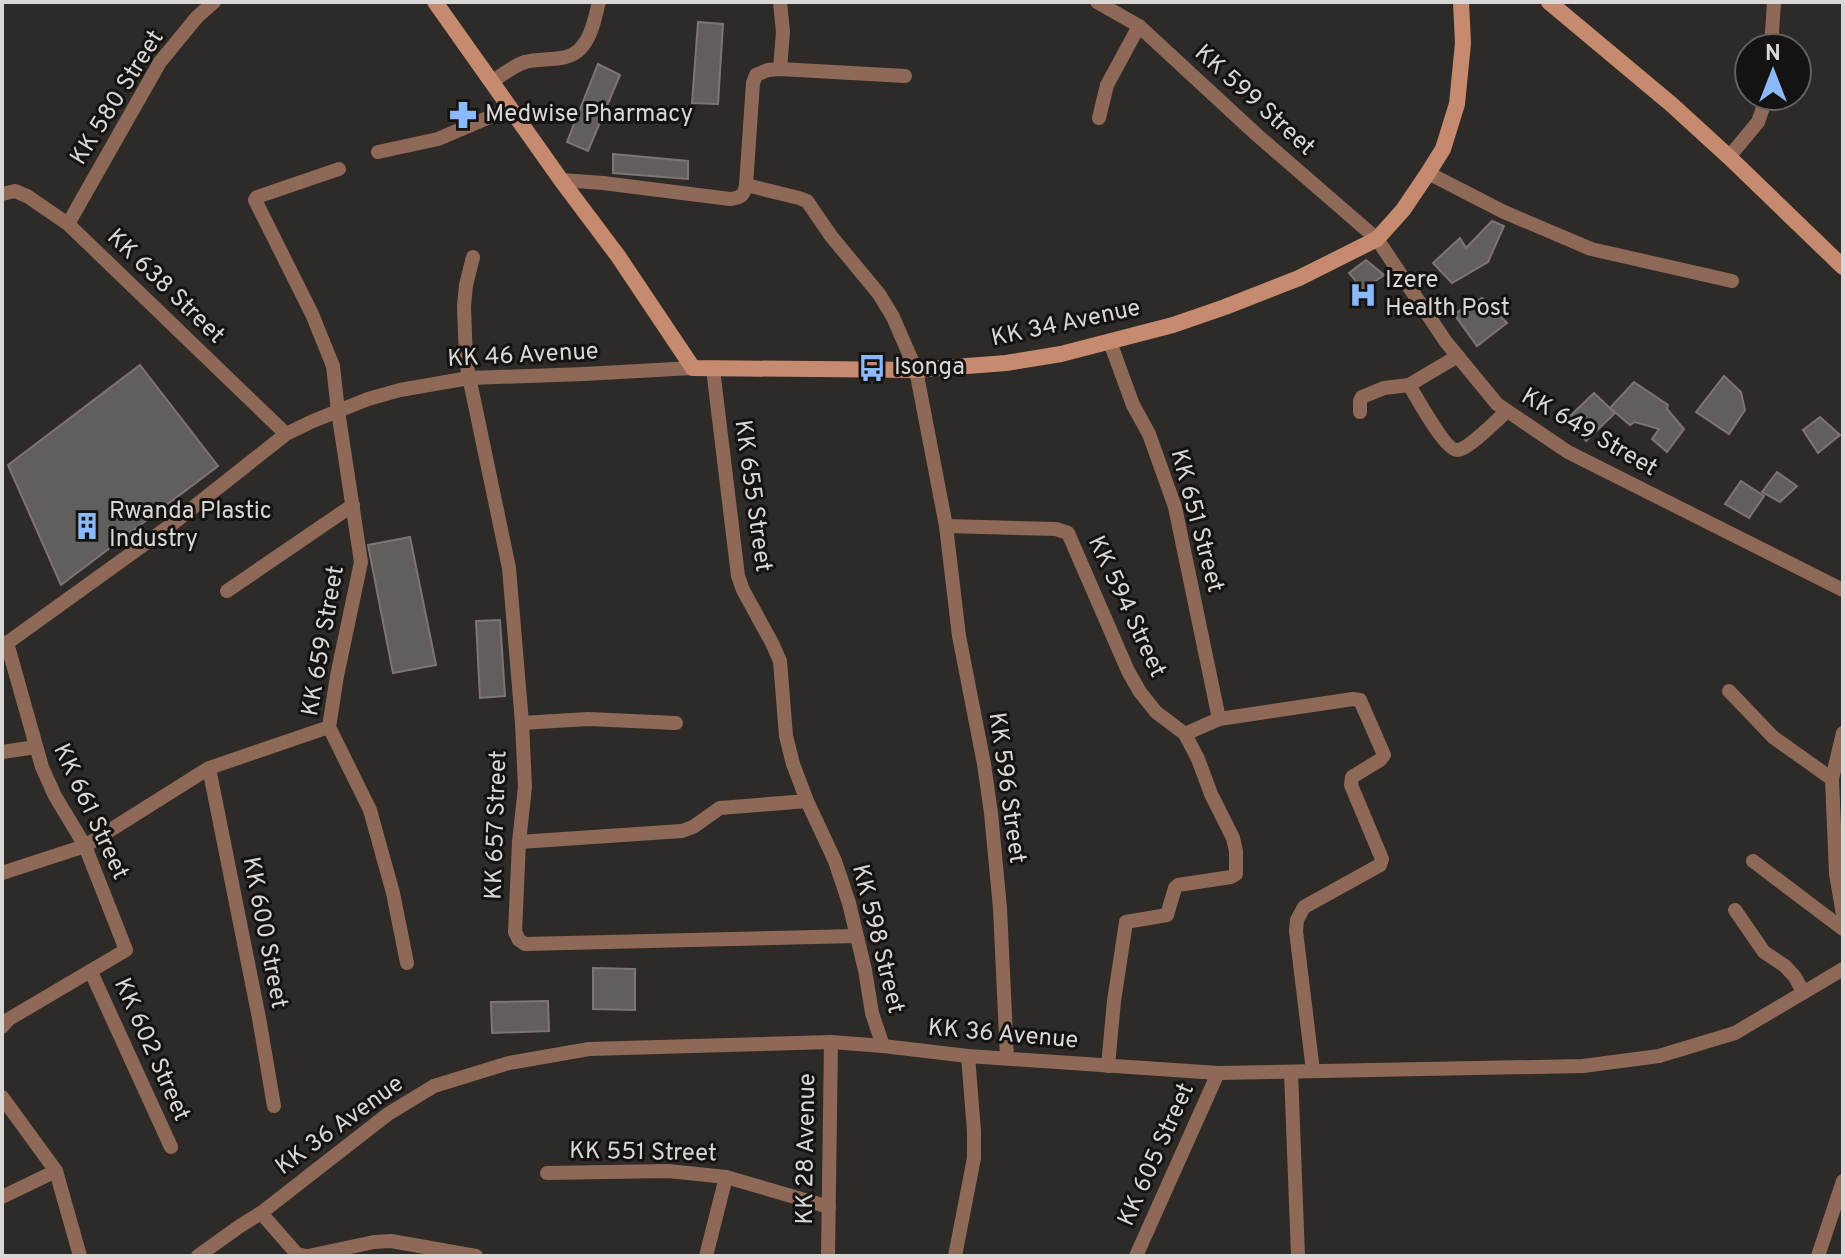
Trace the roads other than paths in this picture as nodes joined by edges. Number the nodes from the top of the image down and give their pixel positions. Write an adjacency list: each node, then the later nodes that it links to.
1 (214, 2): 24 (street, KK 580 Street)
2 (435, 2): 13 (main road)
3 (599, 2): 13 (street)
4 (780, 2): 11 (street)
5 (1097, 2): 9 (street, KK 599 Street)
6 (1461, 2): 20 (main road, KK 34 Avenue)
7 (1549, 2): 18 (main road)
8 (1774, 2): 10 (street)
9 (1139, 26): 16 (street); 25 (street, KK 599 Street)
10 (1772, 32)
11 (780, 69): 12 (street); 22 (street)
12 (905, 76)
13 (492, 82): 14 (main road)
14 (511, 108): 17 (street); 21 (main road)
15 (1761, 112): 18 (street)
16 (1099, 118)
17 (378, 152)
18 (1729, 157): 27 (main road)
19 (339, 169): 36 (street, KK 659 Street)
20 (1428, 173): 25 (main road, KK 34 Avenue); 28 (street)
21 (561, 180): 22 (street); 31 (main road)
22 (746, 185): 33 (street, KK 596 Street)
23 (2, 194): 24 (street, KK 638 Street)
24 (68, 224): 39 (street, KK 638 Street)
25 (1377, 239): 29 (main road, KK 34 Avenue); 30 (street, KK 649 Street)
26 (473, 257): 34 (street, KK 657 Street)
27 (1843, 267)
28 (1732, 281)
29 (1110, 342): 33 (main road, KK 34 Avenue); 46 (street, KK 651 Street)
30 (1458, 356): 35 (street); 37 (street, KK 649 Street)
31 (693, 368): 32 (main road, KK 34 Avenue); 34 (street, KK 46 Avenue)
32 (713, 369): 33 (main road, KK 34 Avenue); 56 (street, KK 655 Street)
33 (916, 370): 41 (street, KK 596 Street)
34 (469, 378): 36 (street, KK 46 Avenue); 47 (street, KK 657 Street)
35 (1409, 385): 37 (street); 38 (street)
36 (338, 411): 39 (street, KK 46 Avenue); 40 (street, KK 659 Street)
37 (1507, 411): 42 (street, KK 649 Street)
38 (1360, 412)
39 (286, 434): 44 (street, KK 46 Avenue)
40 (353, 505): 43 (street); 49 (street, KK 659 Street)
41 (946, 526): 51 (street, KK 594 Street); 73 (street, KK 596 Street)
42 (1843, 590)
43 (227, 591)
44 (4, 643): 52 (street, KK 661 Street)
45 (1729, 691): 55 (street)
46 (1219, 719): 51 (street); 75 (street)
47 (522, 723): 48 (street); 57 (street, KK 657 Street)
48 (676, 723)
49 (329, 727): 54 (street); 65 (street, KK 659 Street)
50 (1843, 733): 55 (street)
51 (1185, 734): 74 (street, KK 594 Street)
52 (36, 747): 53 (street); 58 (street, KK 661 Street)
53 (2, 752)
54 (209, 768): 58 (street); 79 (street, KK 600 Street)
55 (1832, 779): 62 (street)
56 (807, 801): 57 (street); 64 (street, KK 598 Street)
57 (519, 842): 64 (street, KK 657 Street)
58 (85, 846): 60 (street); 67 (street, KK 661 Street)
59 (1753, 861): 63 (street)
60 (2, 873)
61 (1735, 910): 68 (street)
62 (1843, 914)
63 (1843, 929)
64 (856, 936): 71 (street, KK 598 Street)
65 (407, 963)
66 (1843, 969): 68 (street, KK 36 Avenue)
67 (91, 972): 69 (street, KK 661 Street); 80 (street, KK 602 Street)
68 (1803, 992): 75 (street, KK 36 Avenue)
69 (2, 1027)
70 (831, 1042): 71 (street, KK 36 Avenue); 86 (street, KK 28 Avenue); 87 (street, KK 36 Avenue)
71 (883, 1046): 72 (street, KK 36 Avenue)
72 (968, 1056): 73 (street, KK 36 Avenue); 94 (street)
73 (1007, 1058): 74 (street, KK 36 Avenue)
74 (1108, 1066): 77 (street, KK 36 Avenue)
75 (1313, 1071): 76 (street, KK 36 Avenue)
76 (1291, 1072): 77 (street, KK 36 Avenue); 96 (street)
77 (1218, 1073): 95 (street, KK 605 Street)
78 (2, 1097): 81 (street)
79 (274, 1106)
80 (171, 1147)
81 (56, 1171): 85 (street); 88 (street)
82 (547, 1173): 83 (street, KK 551 Street)
83 (726, 1177): 86 (street, KK 551 Street); 92 (street)
84 (1843, 1181): 97 (street)
85 (2, 1197)
86 (829, 1207): 93 (street, KK 28 Avenue)
87 (261, 1213): 89 (street, KK 36 Avenue); 90 (street)
88 (80, 1256)
89 (198, 1256)
90 (308, 1256): 91 (street)
91 (476, 1256)
92 (706, 1256)
93 (828, 1256)
94 (955, 1256)
95 (1136, 1256)
96 (1298, 1256)
97 (1818, 1256)

